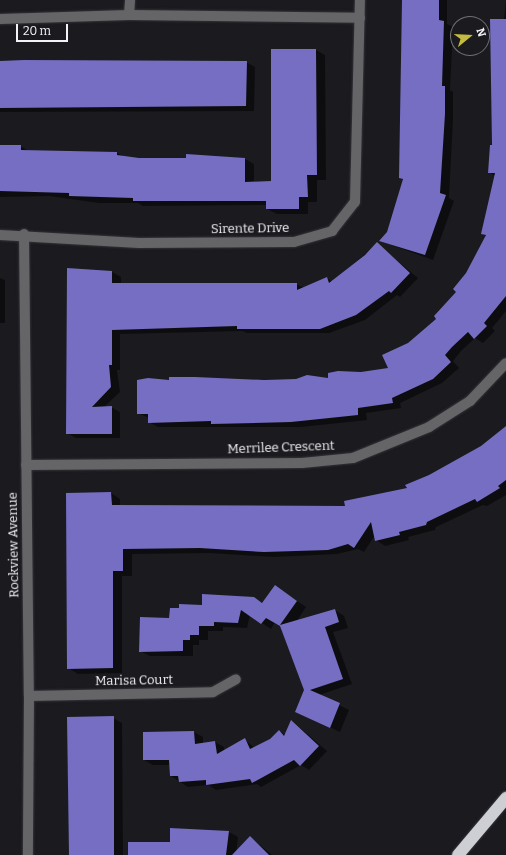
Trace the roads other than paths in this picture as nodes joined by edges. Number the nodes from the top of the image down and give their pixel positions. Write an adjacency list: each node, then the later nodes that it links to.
1 (130, 0): 3 (street)
2 (360, 0): 4 (street, Sirente Drive)
3 (129, 15): 4 (street); 5 (street)
4 (360, 18): 7 (street, Sirente Drive)
5 (0, 19)
6 (0, 234): 7 (street, Sirente Drive)
7 (24, 234): 9 (street, Rockview Avenue)
8 (506, 363): 9 (street, Merrilee Crescent)
9 (26, 465): 11 (street, Rockview Avenue)
10 (236, 679): 11 (street, Marisa Court)
11 (29, 696): 13 (street, Rockview Avenue)
12 (506, 798): 14 (highway)
13 (28, 855)
14 (458, 855)

